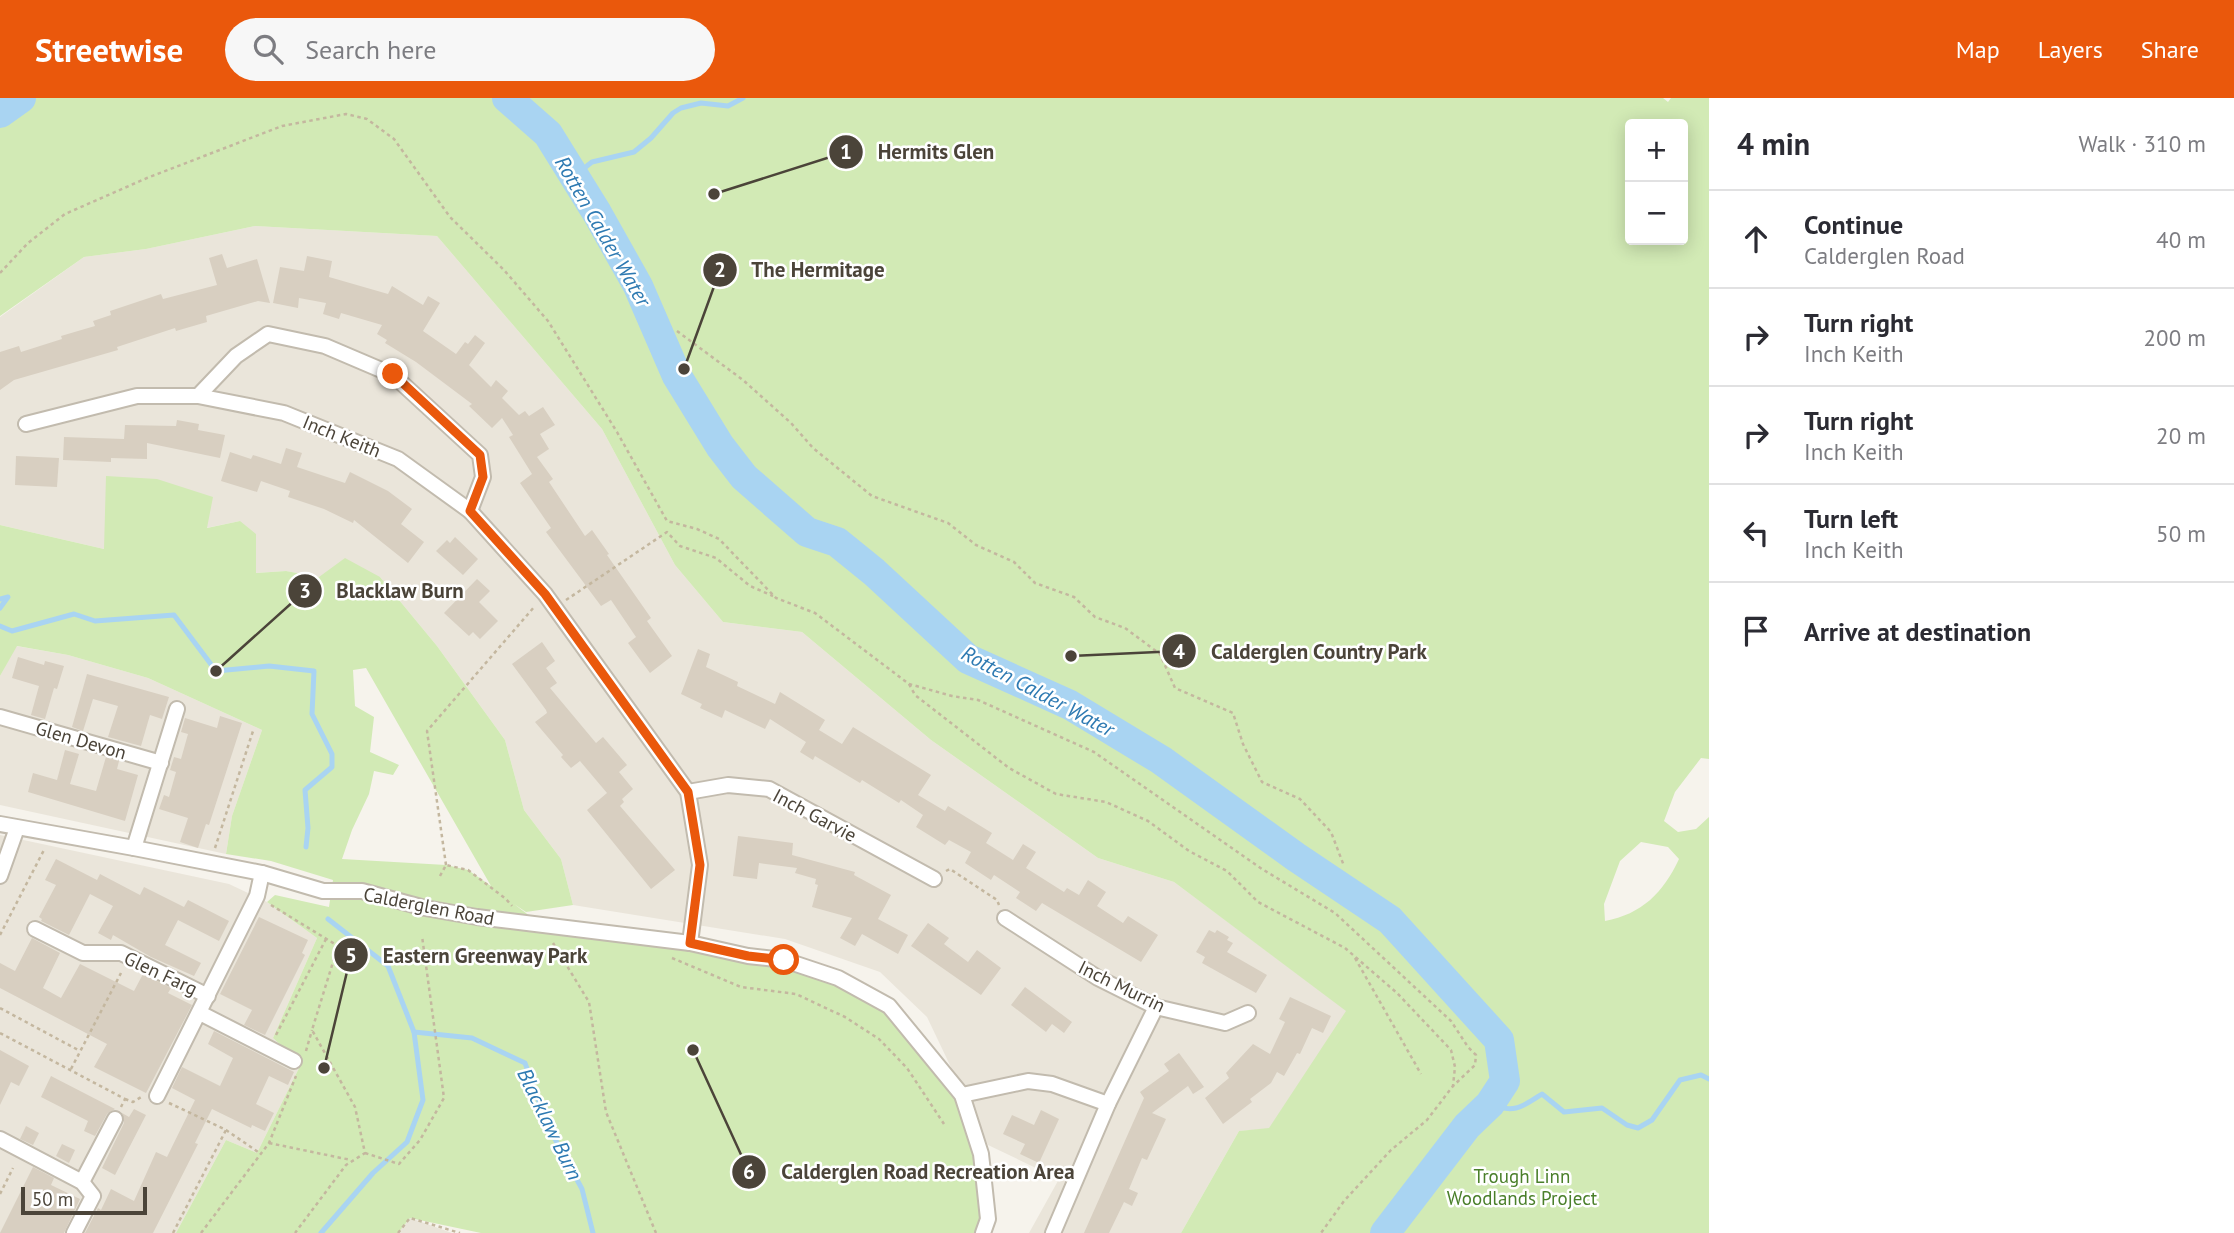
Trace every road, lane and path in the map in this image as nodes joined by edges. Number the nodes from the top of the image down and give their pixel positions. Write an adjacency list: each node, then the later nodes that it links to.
1 (0, 273): 6 (path)
2 (677, 331): 22 (path)
3 (198, 396): 4 (street, Inch Keith); 5 (street, Inch Keith); 5 (street)
4 (26, 424)
5 (470, 511): 8 (street, Inch Keith)
6 (667, 521): 7 (path); 9 (path)
7 (667, 532): 8 (path); 9 (path)
8 (545, 594): 15 (street, Inch Keith); 21 (path)
9 (776, 598): 10 (path)
10 (909, 684): 37 (path); 51 (path)
11 (177, 709): 14 (street)
12 (0, 717): 14 (street, Glen Devon)
13 (253, 731): 20 (path)
14 (161, 763): 19 (street)
15 (688, 792): 26 (street, Inch Garvie); 35 (street, Inch Keith)
16 (0, 824): 17 (street, Calderglen Road)
17 (17, 828): 18 (street, Calderglen Road); 24 (street)
18 (52, 835): 19 (street, Calderglen Road); 32 (path)
19 (134, 848): 20 (street, Calderglen Road)
20 (210, 863): 23 (street, Calderglen Road)
21 (446, 865): 25 (path); 29 (path)
22 (1344, 866)
23 (262, 873): 27 (street, Glen Farg); 29 (street, Calderglen Road)
24 (0, 876)
25 (440, 876)
26 (934, 879): 28 (path)
27 (257, 896): 34 (path); 39 (street, Glen Farg)
28 (1005, 918): 40 (street, Inch Murrin)
29 (525, 923): 30 (street, Calderglen Road)
30 (543, 926): 35 (street, Calderglen Road); 73 (path)
31 (35, 929): 39 (street, Glen Farg)
32 (0, 935)
33 (422, 936): 61 (path)
34 (327, 939): 44 (path); 46 (path)
35 (690, 943): 52 (street, Calderglen Road)
36 (663, 954): 57 (path)
37 (1354, 958): 50 (path); 51 (path)
38 (121, 973): 47 (path)
39 (208, 996): 42 (street, Glen Farg)
40 (1156, 1007): 43 (street, Inch Murrin); 55 (street)
41 (0, 1008): 47 (path)
42 (200, 1013): 46 (street, Glen Farg); 53 (street, Glen Farg)
43 (1248, 1013)
44 (312, 1030): 48 (path); 61 (path)
45 (0, 1033): 49 (path)
46 (270, 1049): 48 (street, Glen Farg)
47 (80, 1051): 49 (path)
48 (298, 1064): 60 (path)
49 (70, 1070): 54 (path)
50 (1421, 1074)
51 (1452, 1086): 76 (path)
52 (962, 1095): 55 (street); 74 (street, Calderglen Road)
53 (157, 1096): 54 (path); 58 (path)
54 (125, 1099): 56 (path)
55 (1108, 1104): 75 (street)
56 (115, 1119): 65 (street)
57 (944, 1124)
58 (226, 1130): 62 (path); 68 (path)
59 (0, 1139): 65 (street)
60 (269, 1143): 62 (path); 63 (path)
61 (365, 1153): 63 (path)
62 (261, 1154): 69 (path)
63 (354, 1161): 70 (path)
64 (13, 1168): 66 (path)
65 (82, 1182): 67 (street)
66 (0, 1194)
67 (74, 1233)
68 (173, 1233)
69 (201, 1233)
70 (295, 1233)
71 (398, 1233): 72 (path)
72 (460, 1233)
73 (656, 1233)
74 (983, 1233)
75 (1054, 1233)
76 (1321, 1233)

